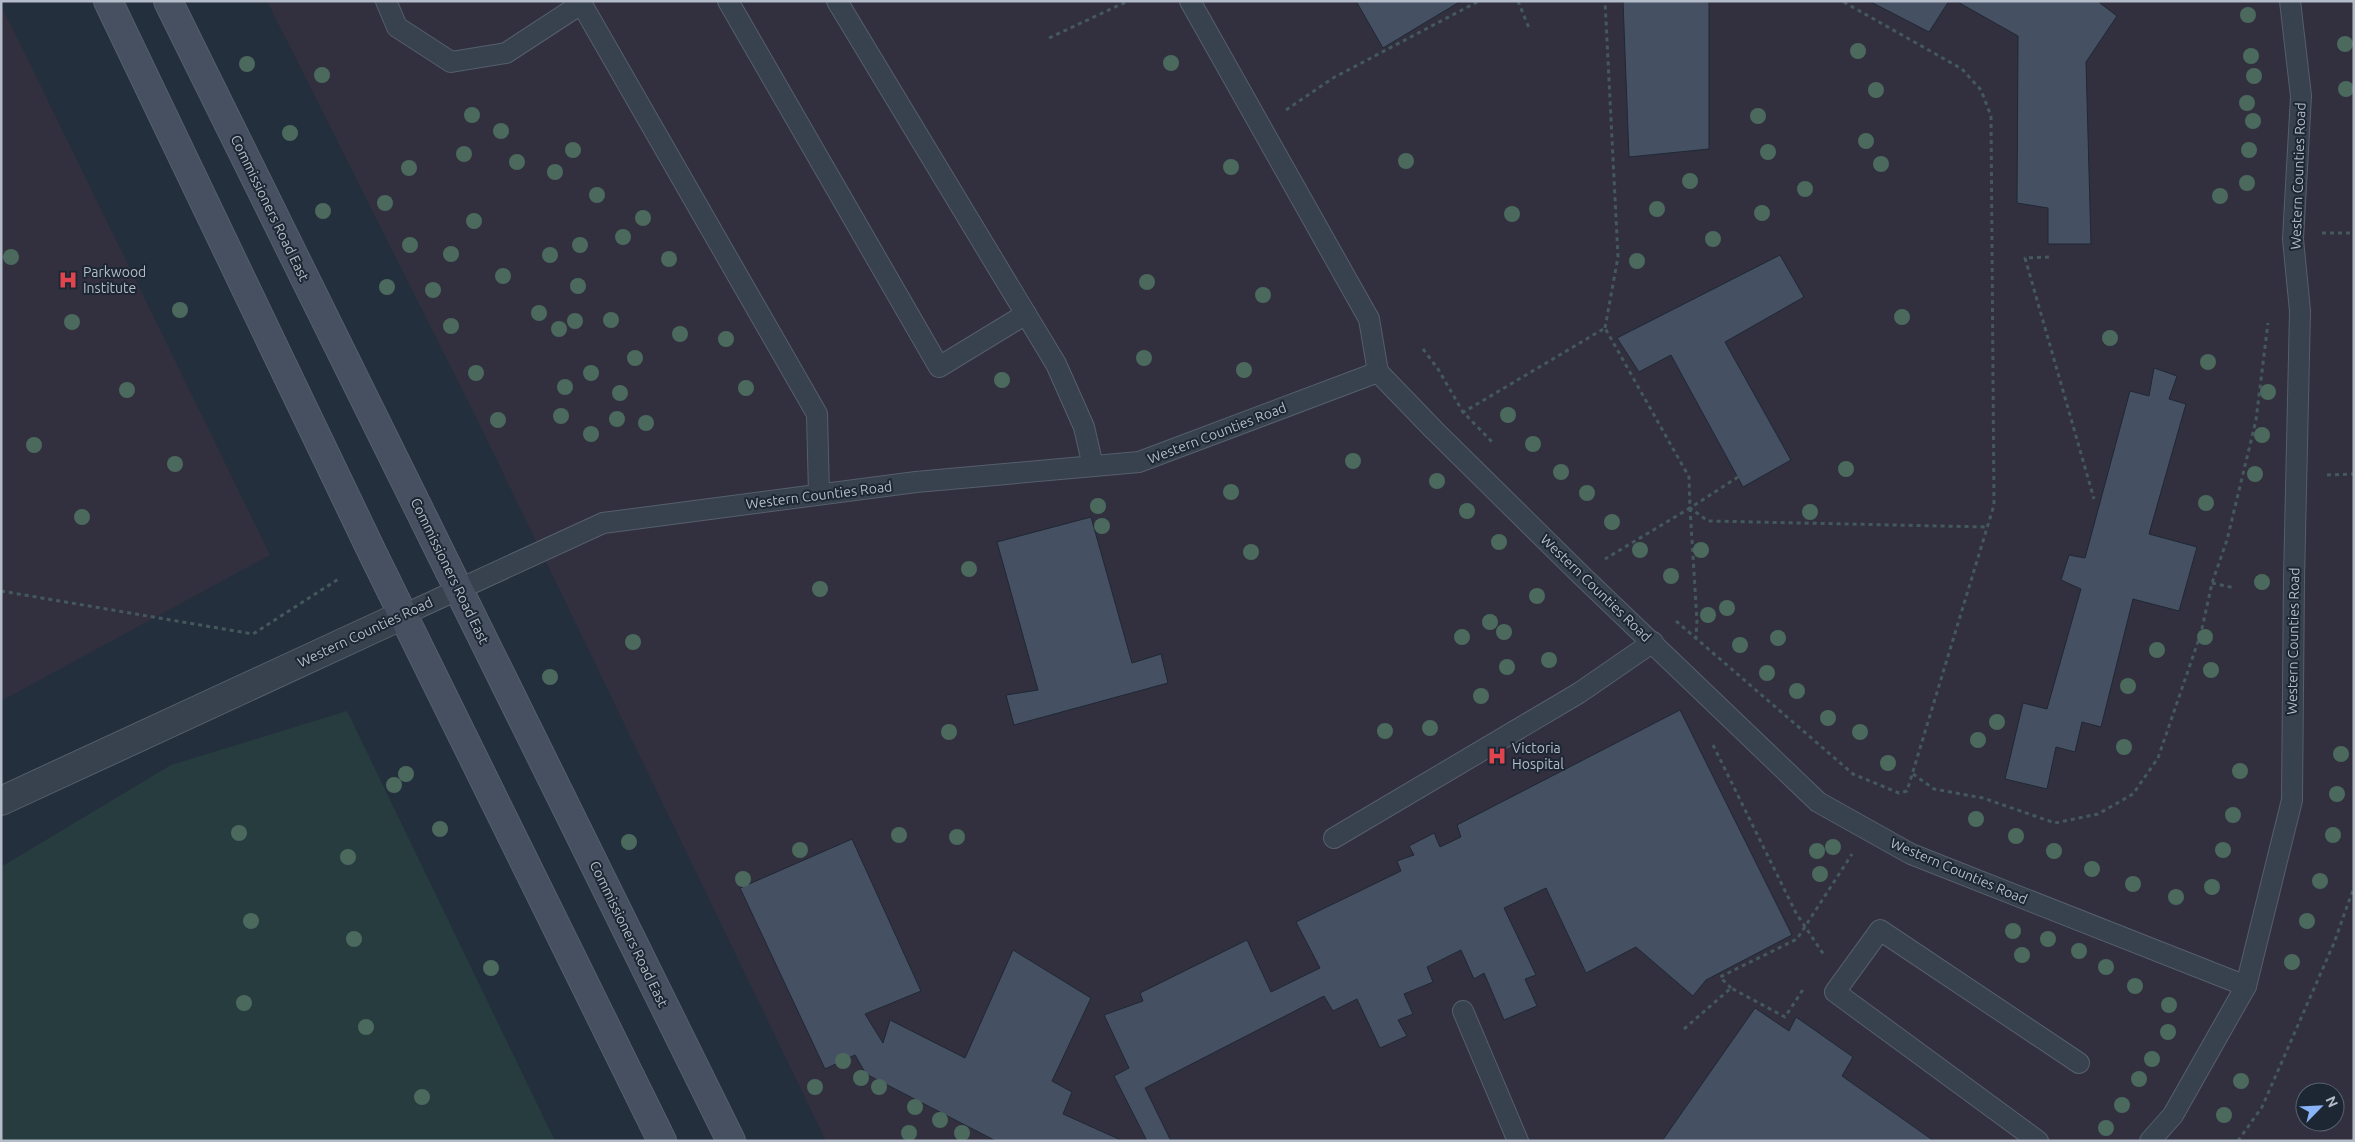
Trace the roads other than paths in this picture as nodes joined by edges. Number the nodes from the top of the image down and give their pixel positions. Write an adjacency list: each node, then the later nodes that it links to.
1 (108, 1): 14 (main road)
2 (168, 1): 13 (main road, Commissioners Road East)
3 (386, 1): 8 (lane)
4 (728, 1): 9 (lane)
5 (837, 1): 9 (lane)
6 (1190, 1): 10 (lane)
7 (2290, 1): 18 (lane, Western Counties Road)
8 (581, 2): 12 (lane)
9 (1026, 314): 11 (lane)
10 (1378, 372): 11 (lane, Western Counties Road); 15 (lane, Western Counties Road)
11 (1093, 466): 12 (lane, Western Counties Road)
12 (819, 494): 13 (lane, Western Counties Road)
13 (458, 588): 14 (lane, Western Counties Road); 22 (main road, Commissioners Road East)
14 (403, 615): 16 (street, Western Counties Road); 21 (main road)
15 (1653, 642): 17 (lane); 18 (lane, Western Counties Road)
16 (1, 801)
17 (1334, 838)
18 (2246, 986): 25 (lane)
19 (1462, 1011): 23 (lane)
20 (2079, 1063): 24 (lane)
21 (662, 1141)
22 (730, 1141)
23 (1518, 1141)
24 (2038, 1141)
25 (2150, 1141)

